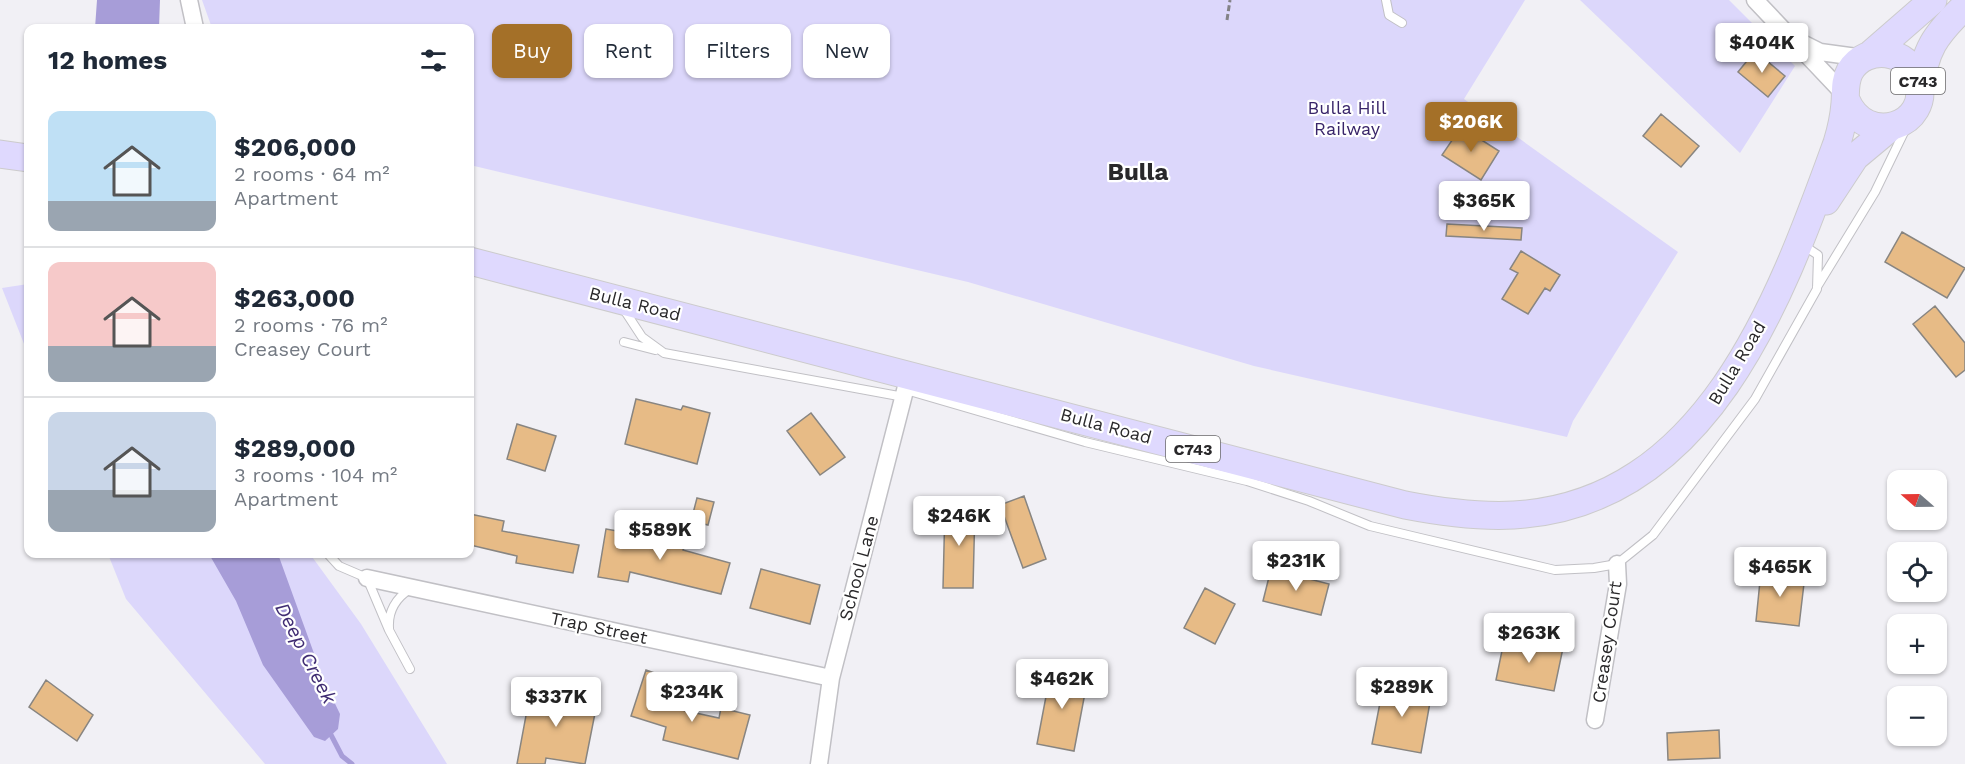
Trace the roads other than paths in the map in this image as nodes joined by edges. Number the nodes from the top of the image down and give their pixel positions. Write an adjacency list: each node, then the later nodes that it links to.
1 (189, 0): 7 (street)
2 (1386, 0): 6 (lane)
3 (1755, 0): 8 (street)
4 (1932, 0): 9 (main road, C743)
5 (1965, 6): 11 (main road, C743)
6 (1402, 23)
7 (194, 24)
8 (1791, 37): 9 (street); 10 (street)
9 (1868, 56): 10 (main road, C743); 11 (main road, C743)
10 (1845, 98): 11 (main road); 14 (main road, Bulla Road / C743)
11 (1908, 111): 14 (main road, Bulla Road / C743); 16 (lane)
12 (0, 154): 13 (main road)
13 (24, 157)
14 (1800, 243): 16 (lane, Bulla Road); 20 (main road, Bulla Road / C743)
15 (474, 262): 17 (main road, Bulla Road / C743)
16 (1816, 289): 22 (lane, Bulla Road)
17 (613, 298): 19 (lane); 20 (main road, Bulla Road / C743)
18 (624, 342): 19 (lane)
19 (664, 353): 20 (lane)
20 (906, 387): 22 (lane, Bulla Road); 27 (street, School Lane)
21 (332, 558): 23 (lane)
22 (1617, 564): 28 (street, Creasey Court)
23 (367, 578): 24 (street, Trap Street); 25 (lane)
24 (412, 588): 25 (lane); 27 (street, Trap Street)
25 (389, 630): 26 (lane)
26 (410, 669)
27 (831, 678): 29 (street, School Lane)
28 (1595, 720)
29 (819, 764)

